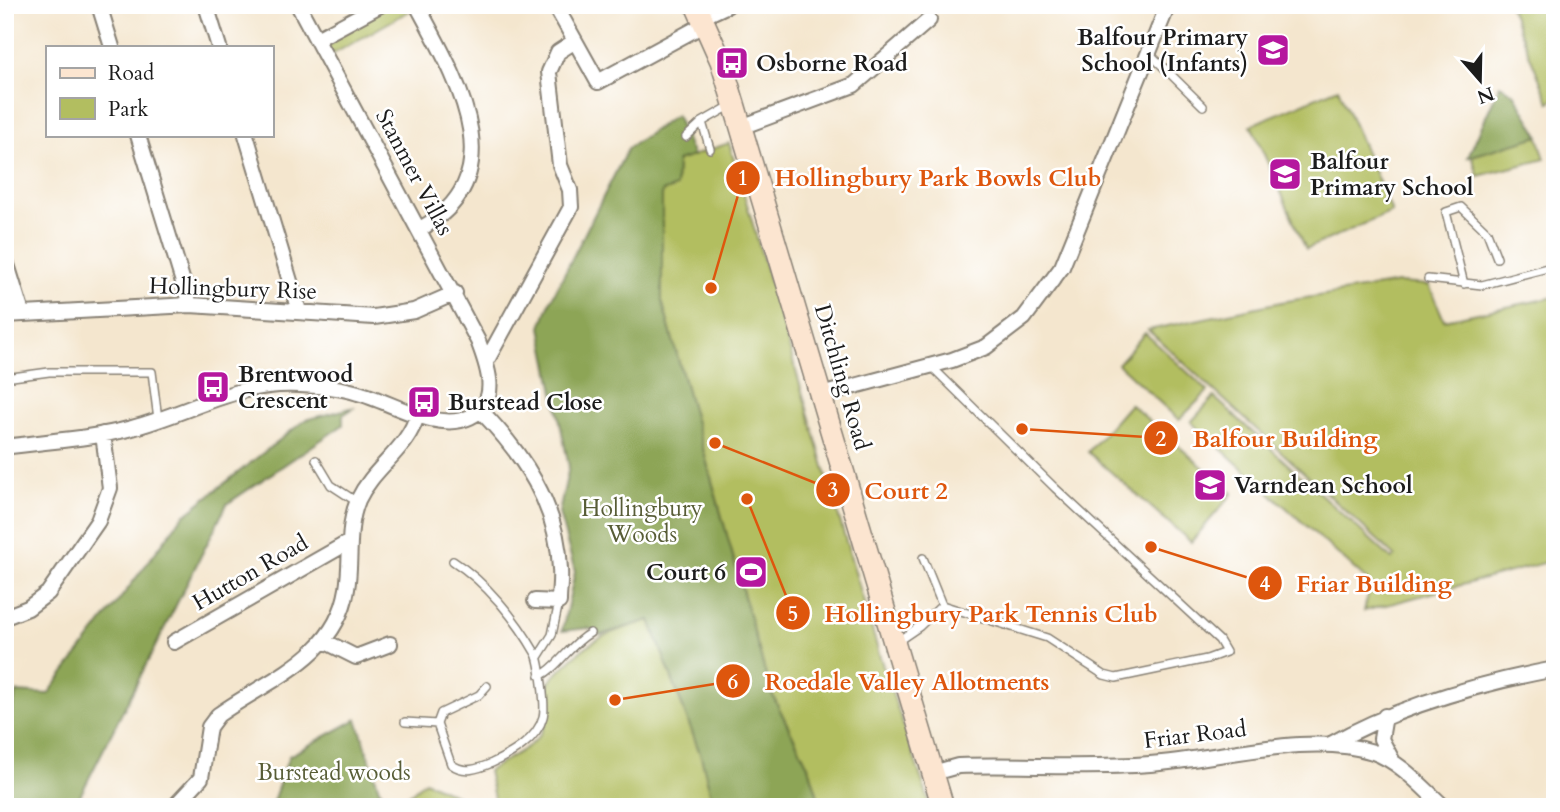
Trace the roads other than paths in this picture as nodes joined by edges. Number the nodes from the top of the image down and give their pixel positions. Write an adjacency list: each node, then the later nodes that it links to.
1 (99, 5): 13 (street)
2 (206, 5): 14 (street)
3 (298, 5): 11 (street, Stanmer Villas)
4 (380, 5): 11 (street)
5 (418, 5): 24 (street)
6 (555, 5): 12 (street)
7 (728, 5): 9 (street)
8 (1168, 5): 15 (street)
9 (701, 16): 12 (street); 16 (street, Ditchling Road)
10 (931, 18): 19 (street)
11 (317, 39): 24 (street, Stanmer Villas)
12 (575, 41): 35 (street)
13 (111, 46)
14 (219, 46)
15 (1149, 52): 17 (lane); 36 (street)
16 (734, 104): 18 (lane); 19 (street, Ditchling Road)
17 (1203, 106)
18 (702, 122): 22 (lane); 23 (lane)
19 (741, 127): 38 (street, Ditchling Road)
20 (138, 136): 31 (street)
21 (246, 136): 32 (street)
22 (685, 137)
23 (710, 149)
24 (420, 229): 30 (street, Stanmer Villas)
25 (5, 258): 33 (street)
26 (1497, 258): 29 (lane)
27 (1555, 266): 29 (lane)
28 (1428, 279): 29 (lane)
29 (1464, 284)
30 (455, 293): 32 (street, Hollingbury Rise); 35 (street, Stanmer Villas)
31 (190, 304): 32 (street, Hollingbury Rise); 33 (street, Hollingbury Rise)
32 (299, 311)
33 (22, 313): 34 (street, Hollingbury Rise)
34 (5, 315)
35 (486, 362): 39 (street)
36 (932, 366): 38 (street); 51 (lane)
37 (5, 378): 41 (lane)
38 (821, 395): 56 (street, Ditchling Road)
39 (480, 410): 40 (street); 50 (street)
40 (418, 414): 41 (street); 45 (street)
41 (159, 420): 42 (street)
42 (103, 434): 43 (street); 52 (street)
43 (5, 447)
44 (316, 460): 45 (lane)
45 (358, 502): 46 (street)
46 (349, 542): 54 (street); 55 (street, Hutton Road)
47 (923, 558): 51 (lane)
48 (453, 561): 58 (lane)
49 (535, 601): 50 (street)
50 (559, 602): 58 (lane)
51 (942, 605): 56 (lane)
52 (5, 617)
53 (590, 633): 60 (lane)
54 (324, 641): 57 (street); 68 (street)
55 (174, 642)
56 (895, 643): 67 (street, Ditchling Road)
57 (390, 644)
58 (538, 657): 60 (lane)
59 (1555, 669): 62 (street)
60 (540, 676): 64 (lane)
61 (486, 686): 64 (lane)
62 (1384, 716): 65 (street); 66 (street)
63 (405, 722): 64 (lane)
64 (437, 724)
65 (1328, 746): 66 (street, Friar Road); 67 (street, Friar Road)
66 (1392, 760): 70 (street, Friar Road)
67 (933, 773): 69 (street, Ditchling Road)
68 (174, 807)
69 (943, 807)
70 (1444, 807)

